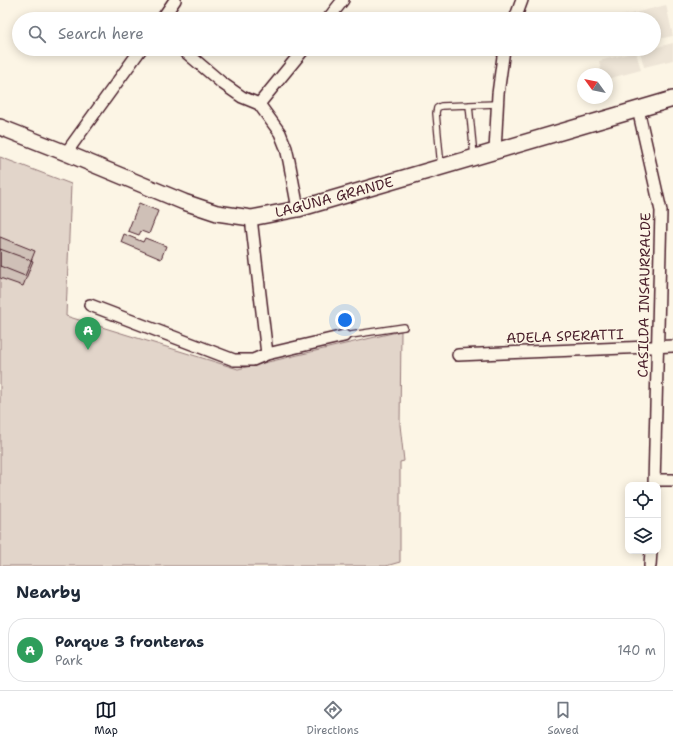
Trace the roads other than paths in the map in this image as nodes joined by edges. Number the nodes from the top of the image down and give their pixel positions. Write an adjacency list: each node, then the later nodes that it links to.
1 (176, 0): 4 (street)
2 (343, 0): 5 (street)
3 (522, 0): 6 (street)
4 (167, 12)
5 (334, 12)
6 (518, 12)
7 (136, 56): 18 (street)
8 (190, 56): 12 (street)
9 (298, 56): 12 (street)
10 (503, 56): 13 (street)
11 (673, 99): 15 (main road, LAGUNA GRANDE)
12 (260, 104): 21 (street)
13 (497, 104): 14 (lane); 17 (street)
14 (469, 105): 19 (lane); 20 (lane)
15 (638, 109): 17 (main road, LAGUNA GRANDE); 23 (street, CASILDA INSAURRALDE)
16 (0, 127): 18 (main road, LAGUNA GRANDE)
17 (495, 151): 19 (main road, LAGUNA GRANDE)
18 (66, 153): 24 (main road, LAGUNA GRANDE)
19 (474, 157): 20 (main road, LAGUNA GRANDE)
20 (441, 167): 21 (main road, LAGUNA GRANDE)
21 (298, 209): 24 (main road, LAGUNA GRANDE)
22 (673, 210): 23 (street)
23 (661, 211): 29 (street, CASILDA INSAURRALDE)
24 (251, 218): 30 (street)
25 (90, 305): 30 (street)
26 (404, 327): 27 (lane)
27 (344, 336): 30 (street)
28 (673, 346): 29 (street, ADELA SPERATTI)
29 (658, 347): 31 (street, ADELA SPERATTI); 33 (street, CASILDA INSAURRALDE)
30 (267, 354)
31 (458, 355)
32 (673, 480): 34 (street)
33 (655, 482)
34 (661, 482)
35 (650, 554): 36 (street)
36 (650, 566)

